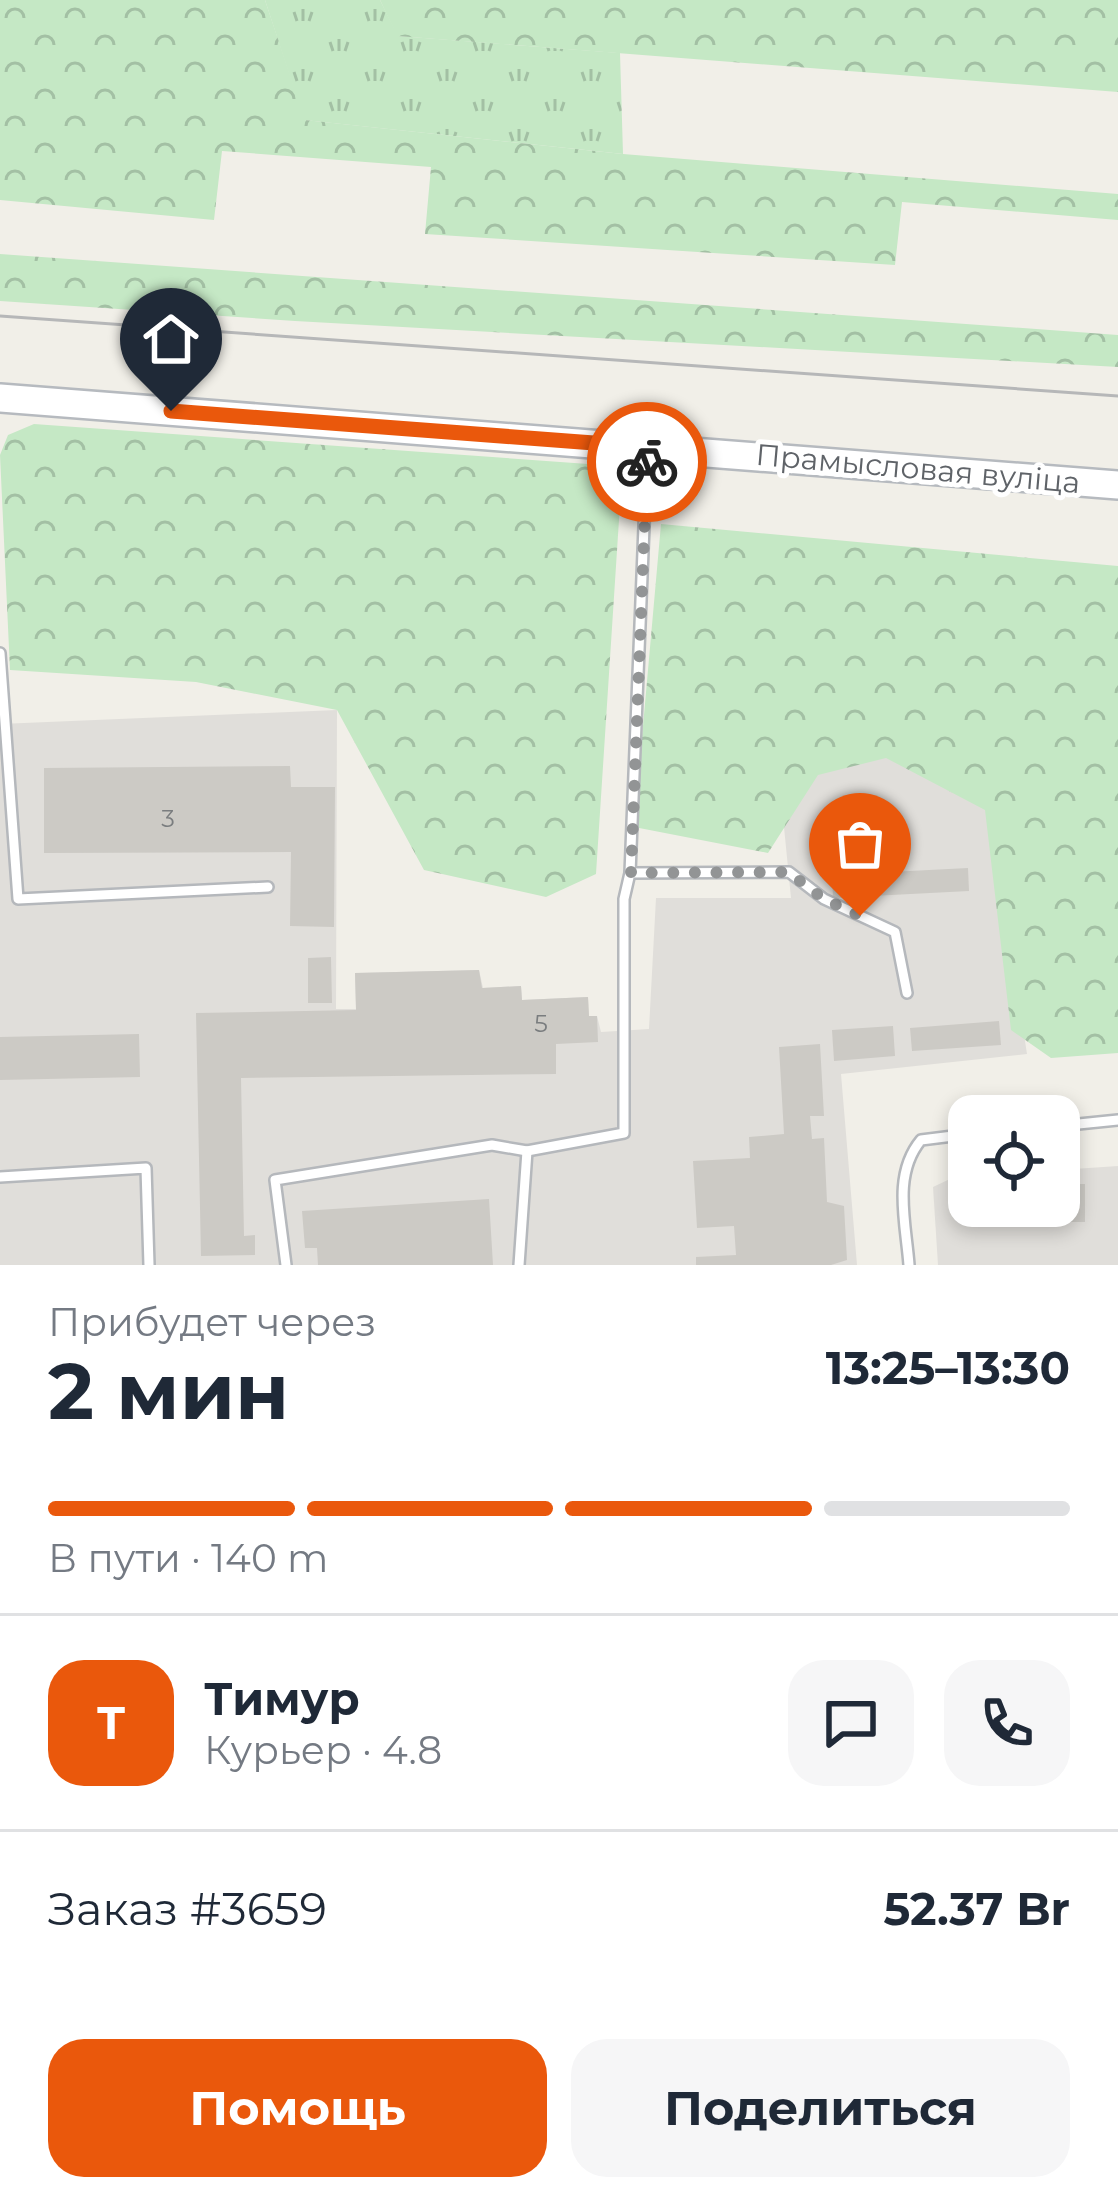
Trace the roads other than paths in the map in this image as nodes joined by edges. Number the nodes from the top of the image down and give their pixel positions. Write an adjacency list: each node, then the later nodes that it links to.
1 (0, 398): 2 (main road, Прамысловая вуліца)
2 (647, 447): 3 (main road, Прамысловая вуліца); 5 (lane)
3 (1118, 485)
4 (0, 653): 6 (lane)
5 (631, 873): 7 (lane); 11 (lane)
6 (268, 886)
7 (907, 993)
8 (1118, 1120): 9 (lane)
9 (1080, 1124)
10 (948, 1137): 16 (lane)
11 (527, 1151): 14 (lane); 15 (lane)
12 (0, 1177): 13 (lane)
13 (149, 1265)
14 (286, 1265)
15 (520, 1265)
16 (909, 1265)

